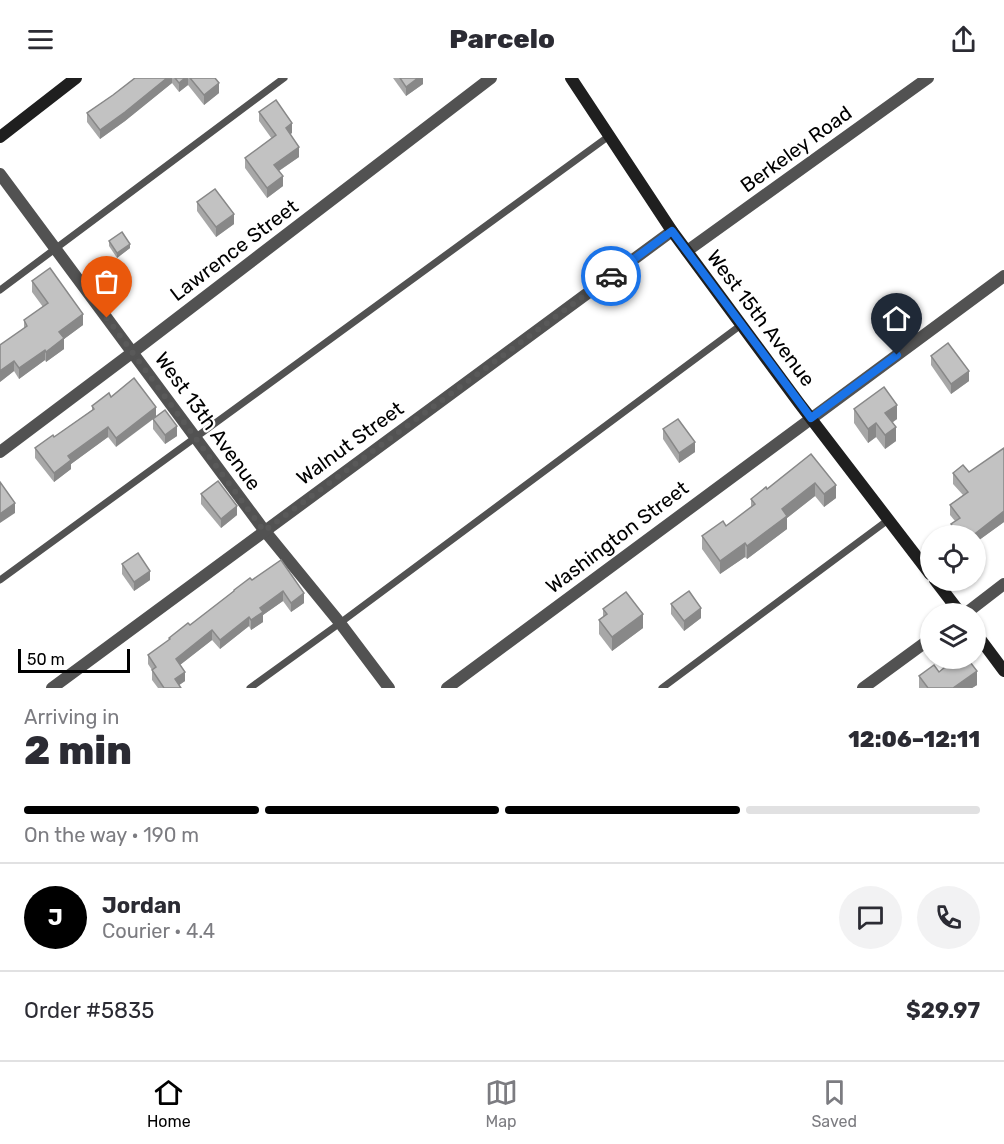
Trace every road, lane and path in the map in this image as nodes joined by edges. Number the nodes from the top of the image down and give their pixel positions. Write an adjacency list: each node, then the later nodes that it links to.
1 (76, 78): 7 (street)
2 (284, 78): 10 (lane)
3 (491, 78): 15 (street, Lawrence Street)
4 (572, 78): 6 (street, West 15th Avenue)
5 (928, 78): 11 (street, Berkeley Road)
6 (609, 136): 9 (street, West 15th Avenue); 17 (lane)
7 (0, 137)
8 (0, 174): 10 (street, West 13th Avenue)
9 (672, 231): 11 (street, West 15th Avenue); 20 (street, Walnut Street)
10 (56, 249): 13 (lane); 15 (street, West 13th Avenue)
11 (687, 251): 14 (street, West 15th Avenue)
12 (1004, 276): 16 (street, Washington Street)
13 (0, 290)
14 (741, 325): 16 (street, West 15th Avenue); 27 (lane)
15 (133, 352): 17 (street, West 13th Avenue); 18 (street, Lawrence Street)
16 (811, 418): 19 (street, West 15th Avenue); 34 (street, Washington Street)
17 (195, 437): 20 (street, West 13th Avenue); 22 (lane)
18 (0, 452)
19 (888, 520): 21 (street, West 15th Avenue); 35 (lane)
20 (264, 531): 27 (street, West 13th Avenue); 31 (street, Walnut Street)
21 (920, 561)
22 (0, 580)
23 (1004, 584): 26 (street)
24 (944, 591): 25 (street)
25 (954, 603)
26 (978, 603)
27 (340, 623): 32 (lane); 33 (street, West 13th Avenue)
28 (920, 646): 36 (street)
29 (986, 647): 30 (street)
30 (1004, 671)
31 (58, 686)
32 (250, 688)
33 (389, 688)
34 (447, 688)
35 (662, 688)
36 (863, 688)

